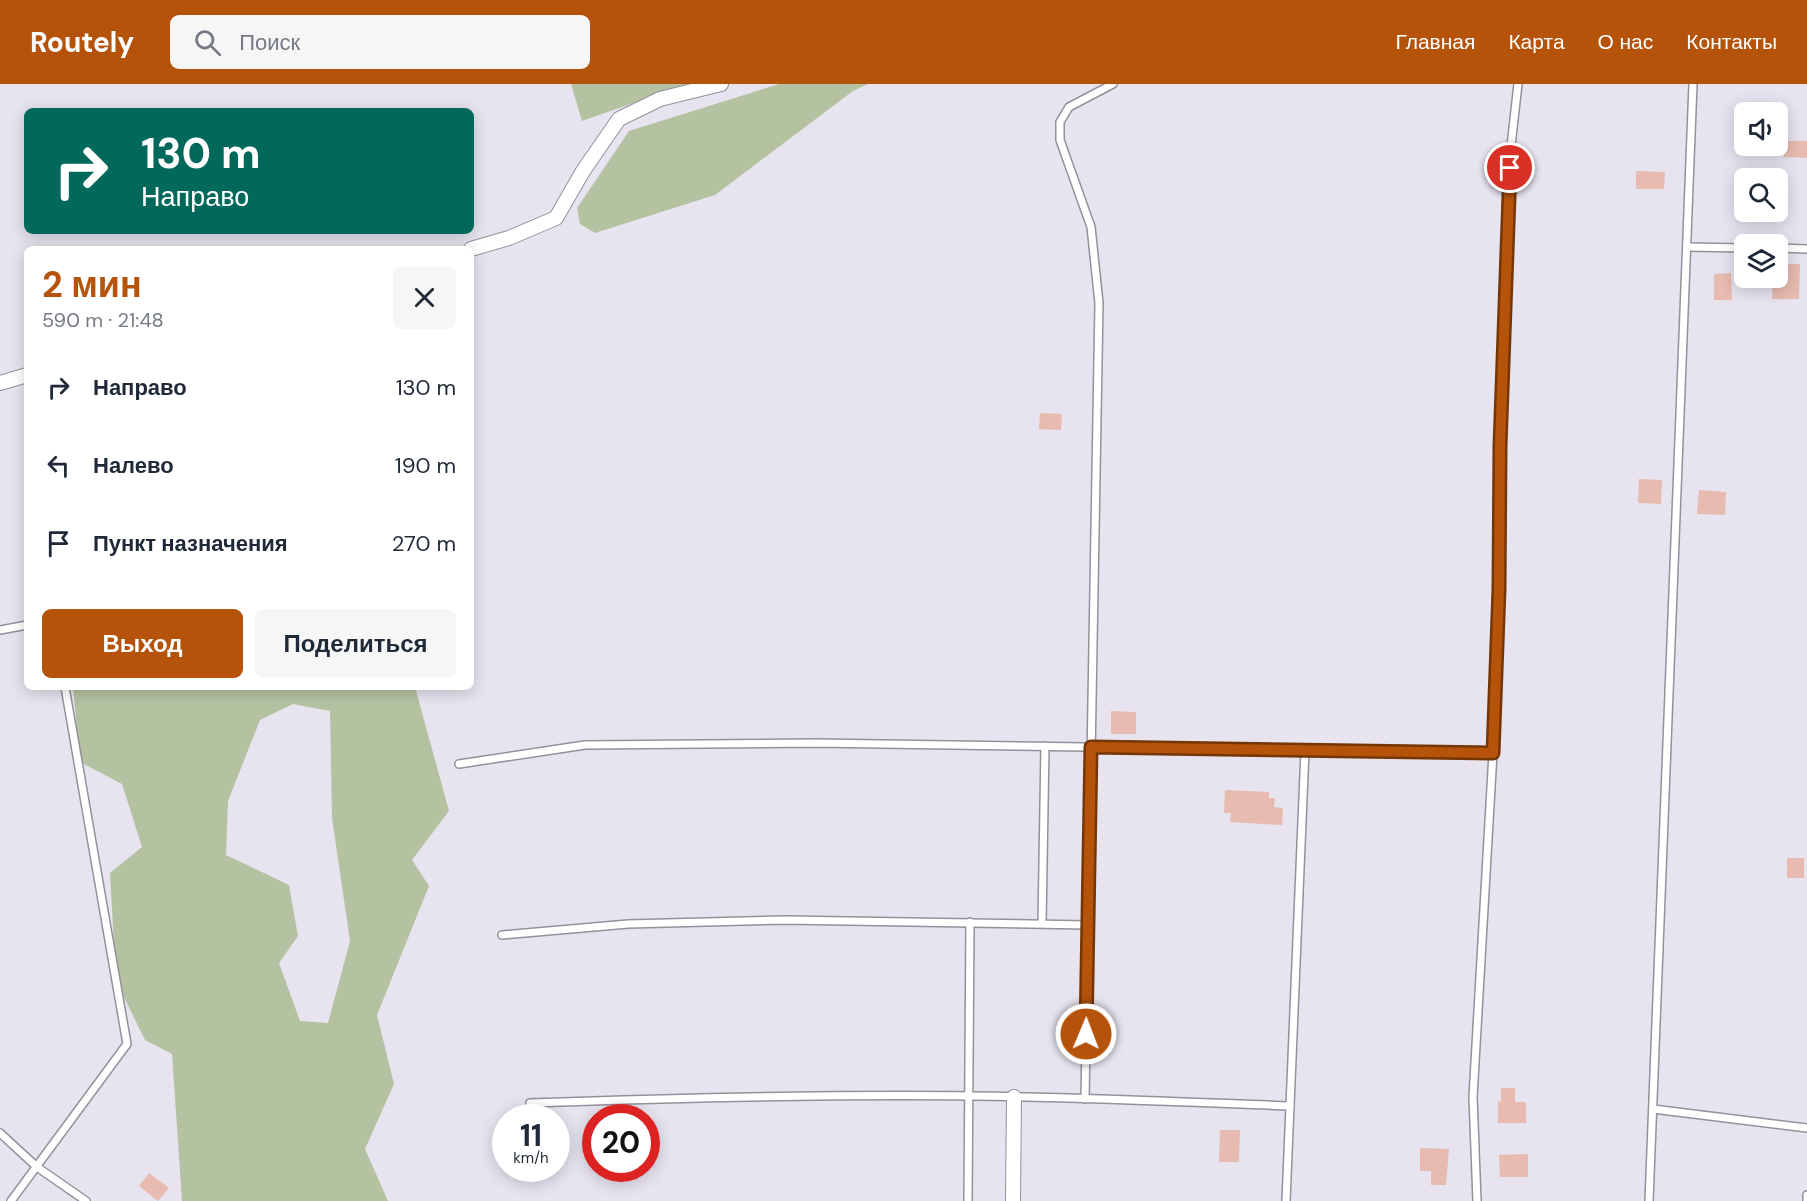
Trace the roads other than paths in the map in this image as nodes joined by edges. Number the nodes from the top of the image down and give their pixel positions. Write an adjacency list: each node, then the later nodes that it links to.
1 (722, 84): 6 (street)
2 (1113, 84): 16 (lane)
3 (1518, 84): 18 (lane)
4 (1693, 84): 5 (lane)
5 (1687, 247): 7 (lane); 29 (lane)
6 (474, 248)
7 (1734, 248)
8 (1788, 249): 9 (lane)
9 (1807, 249)
10 (24, 376): 11 (street)
11 (0, 383)
12 (24, 626): 13 (lane)
13 (0, 630)
14 (66, 690): 32 (lane)
15 (1045, 746): 16 (lane); 19 (lane); 21 (lane)
16 (1091, 747): 17 (lane); 22 (lane)
17 (1305, 750): 18 (lane); 28 (lane)
18 (1493, 753): 39 (lane)
19 (459, 764)
20 (970, 922): 21 (lane); 23 (lane); 24 (lane)
21 (1042, 923): 22 (lane)
22 (1088, 925): 26 (lane)
23 (502, 935)
24 (968, 1096): 25 (lane); 27 (lane); 36 (lane)
25 (1014, 1097): 26 (lane); 37 (street)
26 (1085, 1099): 28 (lane)
27 (530, 1103)
28 (1290, 1106): 38 (lane)
29 (1653, 1109): 30 (lane); 40 (lane)
30 (1807, 1128)
31 (0, 1133): 32 (lane)
32 (37, 1167): 34 (lane); 35 (lane)
33 (1807, 1195): 41 (lane)
34 (11, 1201)
35 (86, 1201)
36 (968, 1201)
37 (1013, 1201)
38 (1286, 1201)
39 (1477, 1201)
40 (1649, 1201)
41 (1807, 1201)

